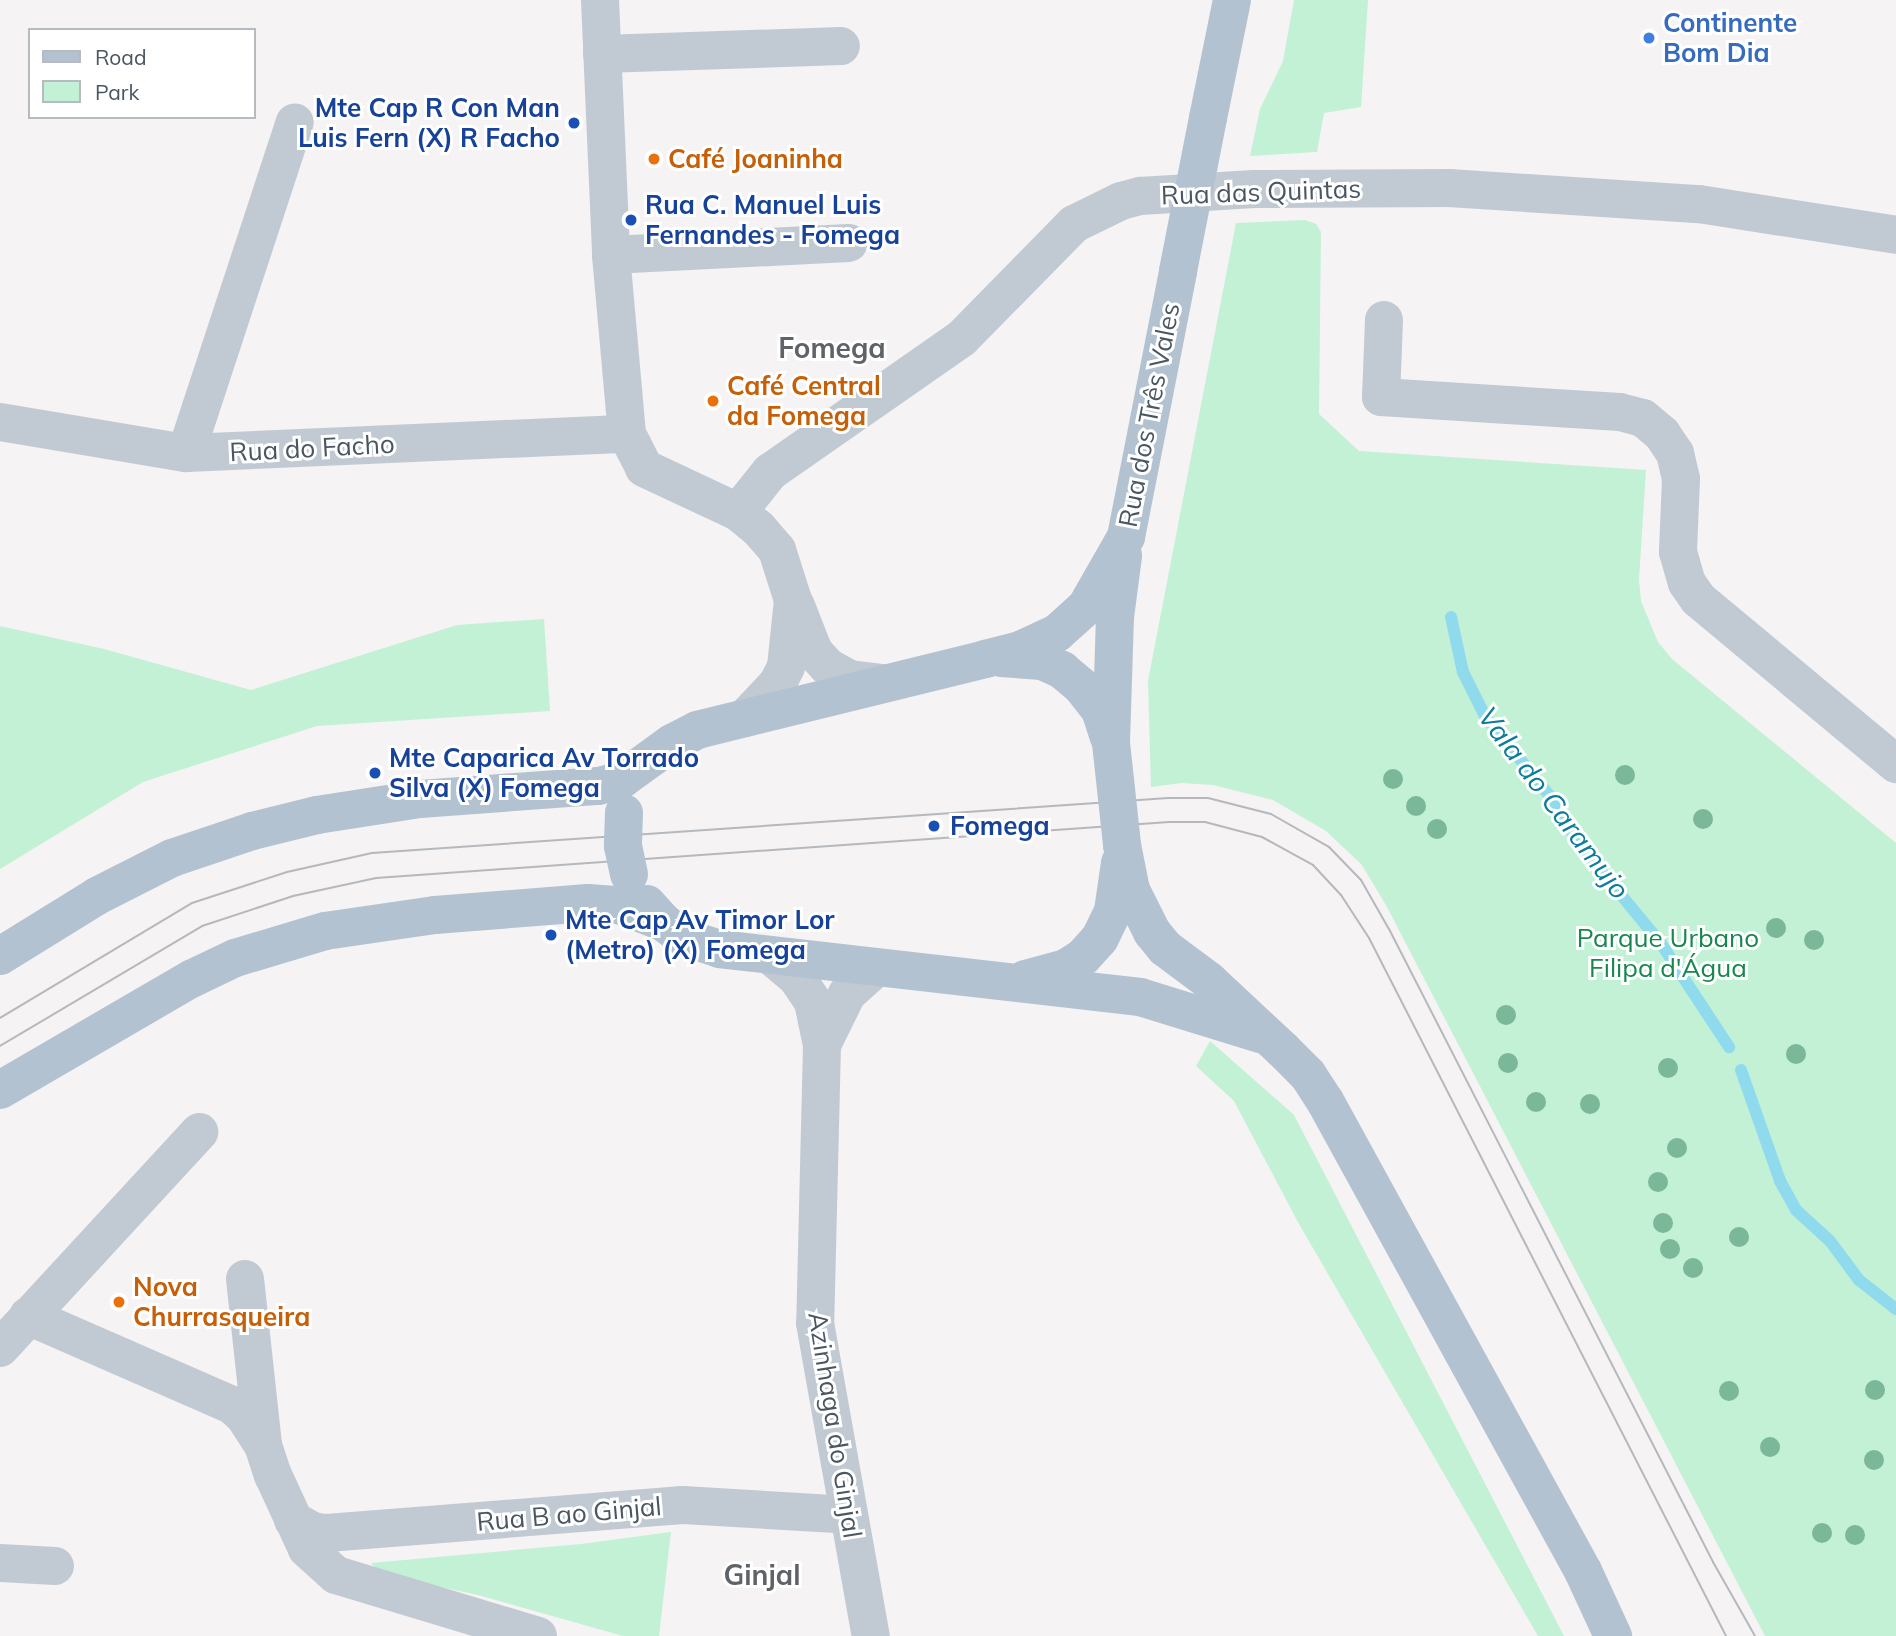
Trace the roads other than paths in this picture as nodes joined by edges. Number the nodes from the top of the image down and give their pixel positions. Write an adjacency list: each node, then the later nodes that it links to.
1 (600, 0): 4 (street)
2 (1232, 0): 14 (main road, Rua dos Três Vales, bridge)
3 (841, 46): 4 (street)
4 (602, 54): 8 (street)
5 (295, 122): 12 (street)
6 (1896, 234): 13 (street, Rua das Quintas)
7 (849, 243): 8 (street)
8 (611, 254): 11 (street)
9 (1384, 320): 21 (street)
10 (0, 422): 12 (street, Rua do Facho)
11 (627, 434): 12 (street, Rua do Facho); 13 (street)
12 (186, 453)
13 (738, 512): 15 (street)
14 (1126, 537): 16 (main road, Rua dos Três Vales); 19 (main road)
15 (793, 600): 17 (street); 18 (street)
16 (985, 659): 17 (main road, Rua dos Três Vales); 19 (main road)
17 (885, 683): 18 (main road, Rua dos Três Vales)
18 (745, 718): 20 (main road, Rua dos Três Vales)
19 (1111, 743): 22 (main road, bridge)
20 (654, 757): 23 (main road, bridge); 24 (main road, Rua dos Três Vales)
21 (1896, 764)
22 (1122, 845): 27 (main road); 28 (main road)
23 (663, 922): 25 (main road); 30 (main road)
24 (0, 956)
25 (771, 956): 26 (main road); 29 (street, Azinhaga do Ginjal)
26 (876, 968): 27 (main road); 29 (street, Azinhaga do Ginjal)
27 (999, 982): 28 (main road)
28 (1265, 1035): 40 (main road)
29 (822, 1045): 36 (street, Azinhaga do Ginjal)
30 (0, 1090)
31 (200, 1132): 33 (street)
32 (244, 1279): 35 (street)
33 (28, 1316): 34 (street); 35 (street)
34 (0, 1349)
35 (263, 1446): 37 (street)
36 (849, 1515): 37 (street, Rua B ao Ginjal); 42 (street, Azinhaga do Ginjal)
37 (293, 1520): 41 (street)
38 (0, 1563): 39 (street)
39 (55, 1566)
40 (1583, 1571): 43 (main road); 44 (main road)
41 (538, 1636)
42 (871, 1636)
43 (1614, 1636)
44 (1626, 1636)

